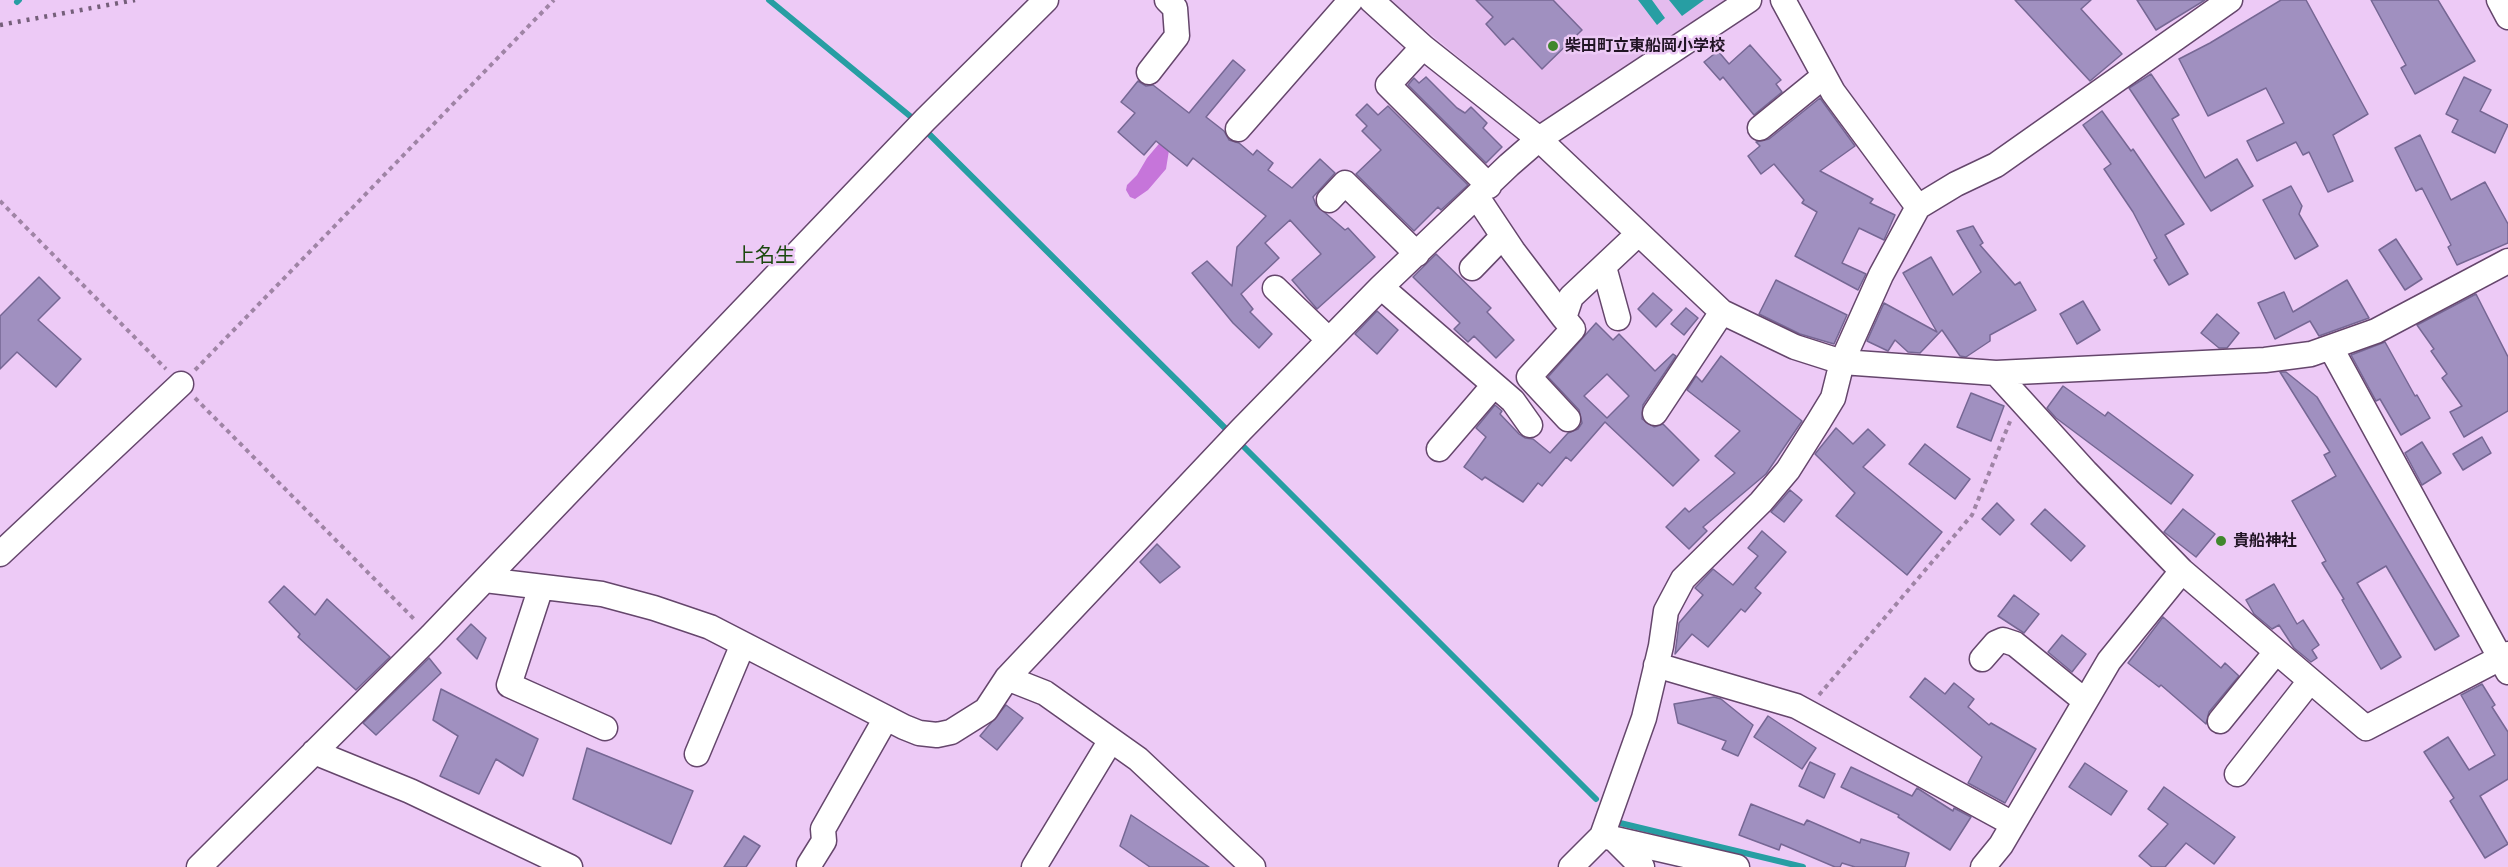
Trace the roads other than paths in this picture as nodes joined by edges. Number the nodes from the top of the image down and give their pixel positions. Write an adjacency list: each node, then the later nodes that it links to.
1 (1046, 0): 42 (street)
2 (1167, 0): 11 (street)
3 (1351, 0): 14 (street)
4 (1371, 0): 10 (street)
5 (1749, 0): 15 (street)
6 (1783, 0): 12 (street)
7 (2230, 0): 18 (street)
8 (2499, 0): 9 (street)
9 (2508, 17)
10 (1423, 47): 15 (street); 16 (street)
11 (1149, 72)
12 (1824, 76): 13 (street); 18 (street)
13 (1760, 128)
14 (1238, 129)
15 (1539, 139): 16 (street); 19 (street)
16 (1483, 191): 20 (street); 21 (street)
17 (1329, 200): 21 (street)
18 (1918, 207): 32 (street)
19 (1638, 234): 23 (street); 27 (street)
20 (1503, 236): 24 (street); 28 (street)
21 (1417, 254): 25 (street)
22 (2508, 261): 31 (street)
23 (1604, 267): 28 (street); 29 (street)
24 (1472, 268)
25 (1381, 287): 30 (street); 35 (street)
26 (1275, 288): 30 (street)
27 (1722, 312): 32 (street); 36 (street)
28 (1564, 318): 37 (street)
29 (1618, 318)
30 (1329, 340): 49 (street)
31 (2331, 348): 33 (street); 47 (street)
32 (1842, 362): 33 (street); 48 (street)
33 (1996, 373): 41 (street)
34 (181, 384): 40 (street)
35 (1494, 385): 38 (street); 39 (street)
36 (1655, 413)
37 (1568, 419)
38 (1530, 425)
39 (1439, 449)
40 (0, 554)
41 (2181, 571): 45 (street); 51 (street)
42 (485, 580): 43 (street); 56 (street)
43 (541, 587): 44 (street); 54 (street)
44 (743, 644): 52 (street); 57 (street)
45 (2276, 652): 50 (street); 53 (street)
46 (1982, 659): 51 (street)
47 (2505, 662): 50 (street)
48 (1656, 665): 59 (street); 60 (street)
49 (1007, 678): 52 (street); 55 (street)
50 (2310, 681): 58 (street)
51 (2085, 701): 59 (street)
52 (886, 718): 61 (street)
53 (2220, 721)
54 (605, 729)
55 (1111, 740): 64 (street); 65 (street)
56 (314, 752): 62 (street); 63 (street)
57 (697, 754)
58 (2237, 774)
59 (2013, 824): 69 (street)
60 (1608, 837): 66 (street); 67 (street); 68 (street)
61 (809, 865)
62 (199, 867)
63 (570, 867)
64 (1034, 867)
65 (1253, 867)
66 (1571, 867)
67 (1642, 867)
68 (1737, 867)
69 (1983, 867)

